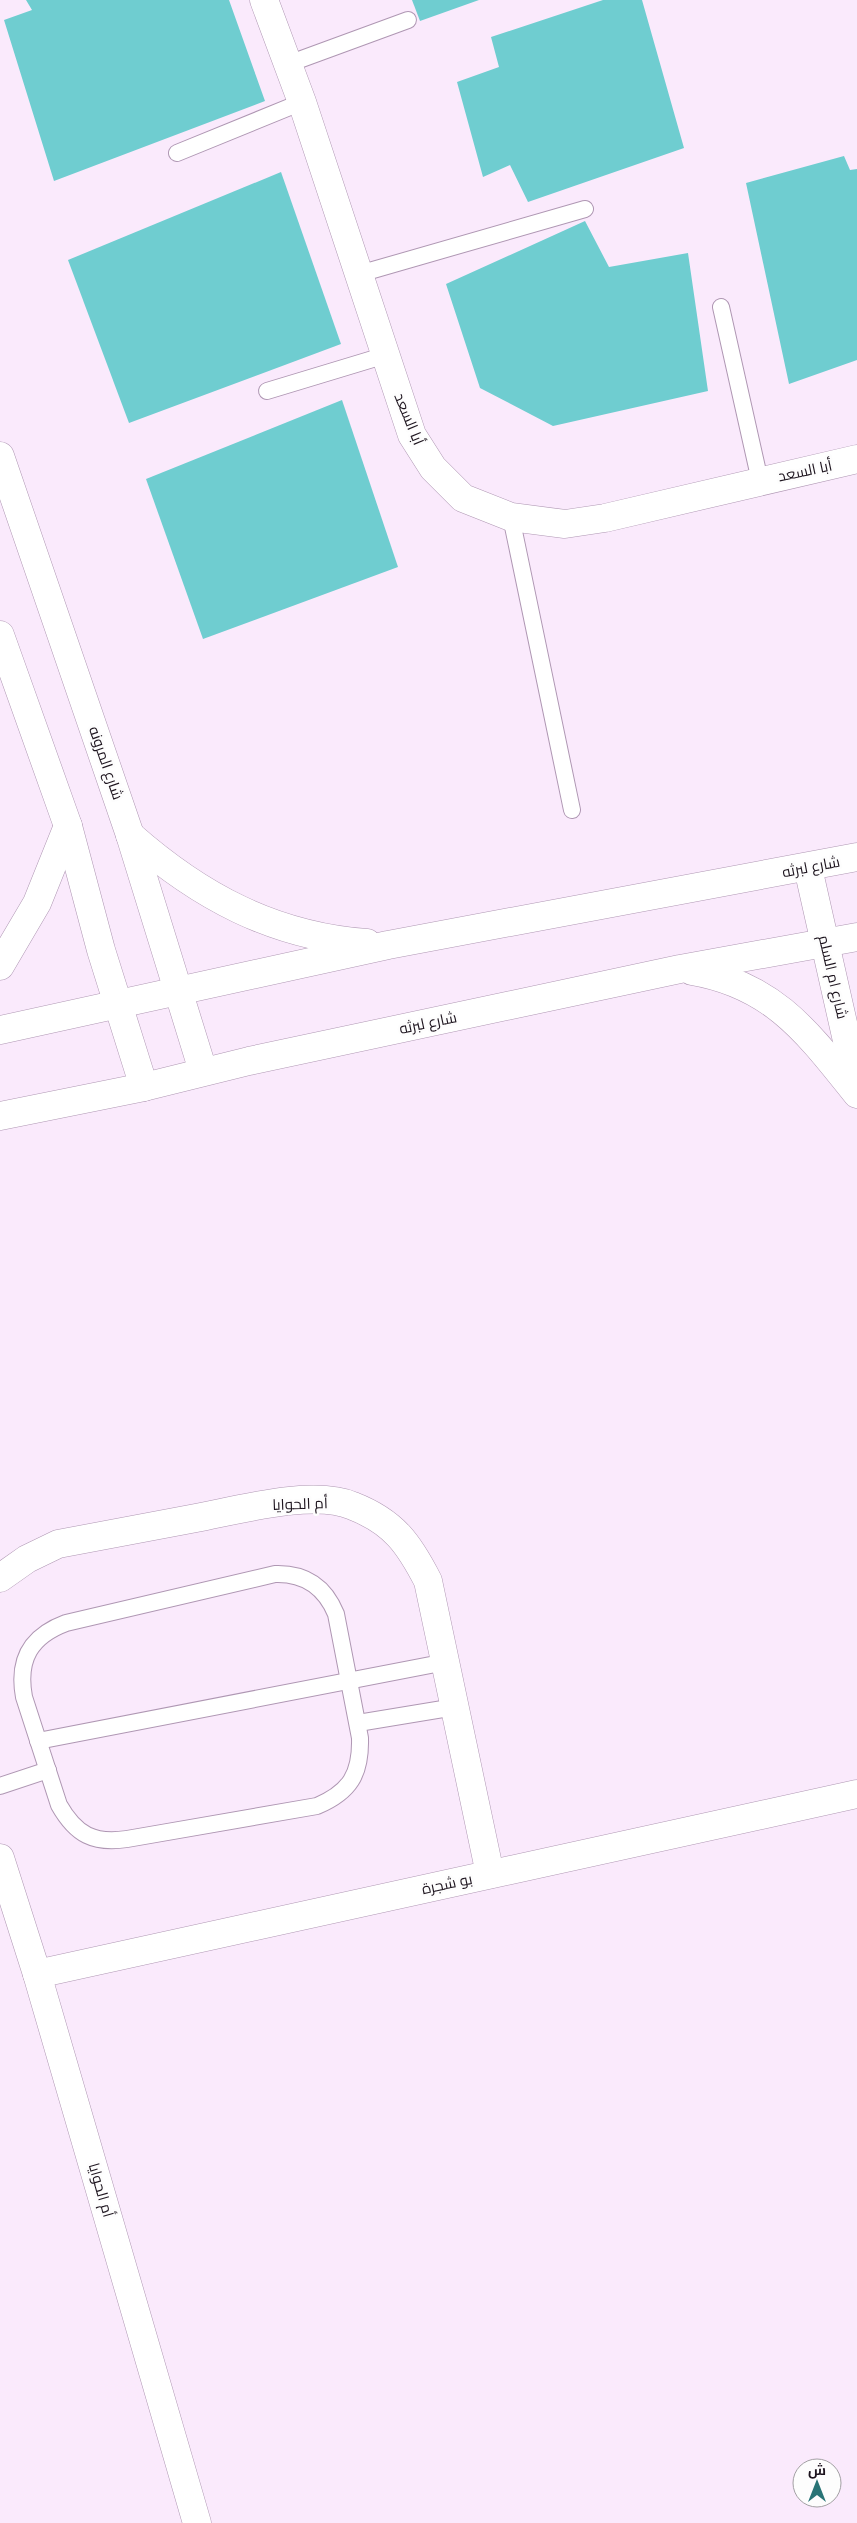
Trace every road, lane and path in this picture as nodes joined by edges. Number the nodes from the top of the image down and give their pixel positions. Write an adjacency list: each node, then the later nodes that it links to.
1 (264, 0): 3 (street, أبا السعد)
2 (408, 20): 3 (lane)
3 (288, 64): 4 (street, أبا السعد)
4 (302, 102): 5 (lane); 7 (street, أبا السعد)
5 (177, 153)
6 (585, 209): 7 (lane)
7 (359, 274): 9 (street, أبا السعد)
8 (722, 307): 13 (lane)
9 (386, 355): 10 (lane); 14 (street, أبا السعد)
10 (267, 391)
11 (0, 456): 18 (street, شارع المرونه)
12 (857, 459): 13 (street, أبا السعد)
13 (760, 480): 14 (street, أبا السعد)
14 (511, 518): 16 (lane)
15 (0, 635): 17 (street)
16 (572, 810)
17 (68, 826): 24 (street); 27 (street)
18 (130, 834): 23 (street); 26 (street, شارع المرونه)
19 (857, 857): 20 (street, شارع لبرثه)
20 (808, 868): 22 (street, شارع ام السلم); 23 (street, شارع لبرثه)
21 (857, 937): 22 (street, شارع لبرثه)
22 (825, 943): 25 (street, شارع لبرثه); 30 (street, شارع ام السلم)
23 (388, 945): 26 (street, شارع لبرثه)
24 (0, 966)
25 (680, 969): 29 (street, شارع لبرثه); 32 (street)
26 (177, 991): 27 (street, شارع لبرثه); 29 (street, شارع المرونه)
27 (118, 1004): 28 (street, شارع لبرثه); 31 (street)
28 (0, 1030)
29 (203, 1071): 31 (street, شارع لبرثه)
30 (857, 1085)
31 (144, 1087): 33 (street, شارع لبرثه)
32 (857, 1094)
33 (0, 1116)
34 (0, 1578): 35 (street, أم الحوايا)
35 (446, 1662): 36 (lane); 37 (street, أم الحوايا)
36 (348, 1679): 38 (lane); 39 (lane); 39 (lane)
37 (455, 1707): 38 (lane); 44 (street, أم الحوايا)
38 (358, 1723): 40 (lane)
39 (38, 1740): 40 (lane)
40 (48, 1770): 41 (lane)
41 (0, 1786)
42 (857, 1794): 44 (street, بو شجرة)
43 (0, 1858): 45 (street, أم الحوايا)
44 (490, 1874): 45 (street, بو شجرة)
45 (38, 1974): 46 (street, أم الحوايا)
46 (197, 2523)

